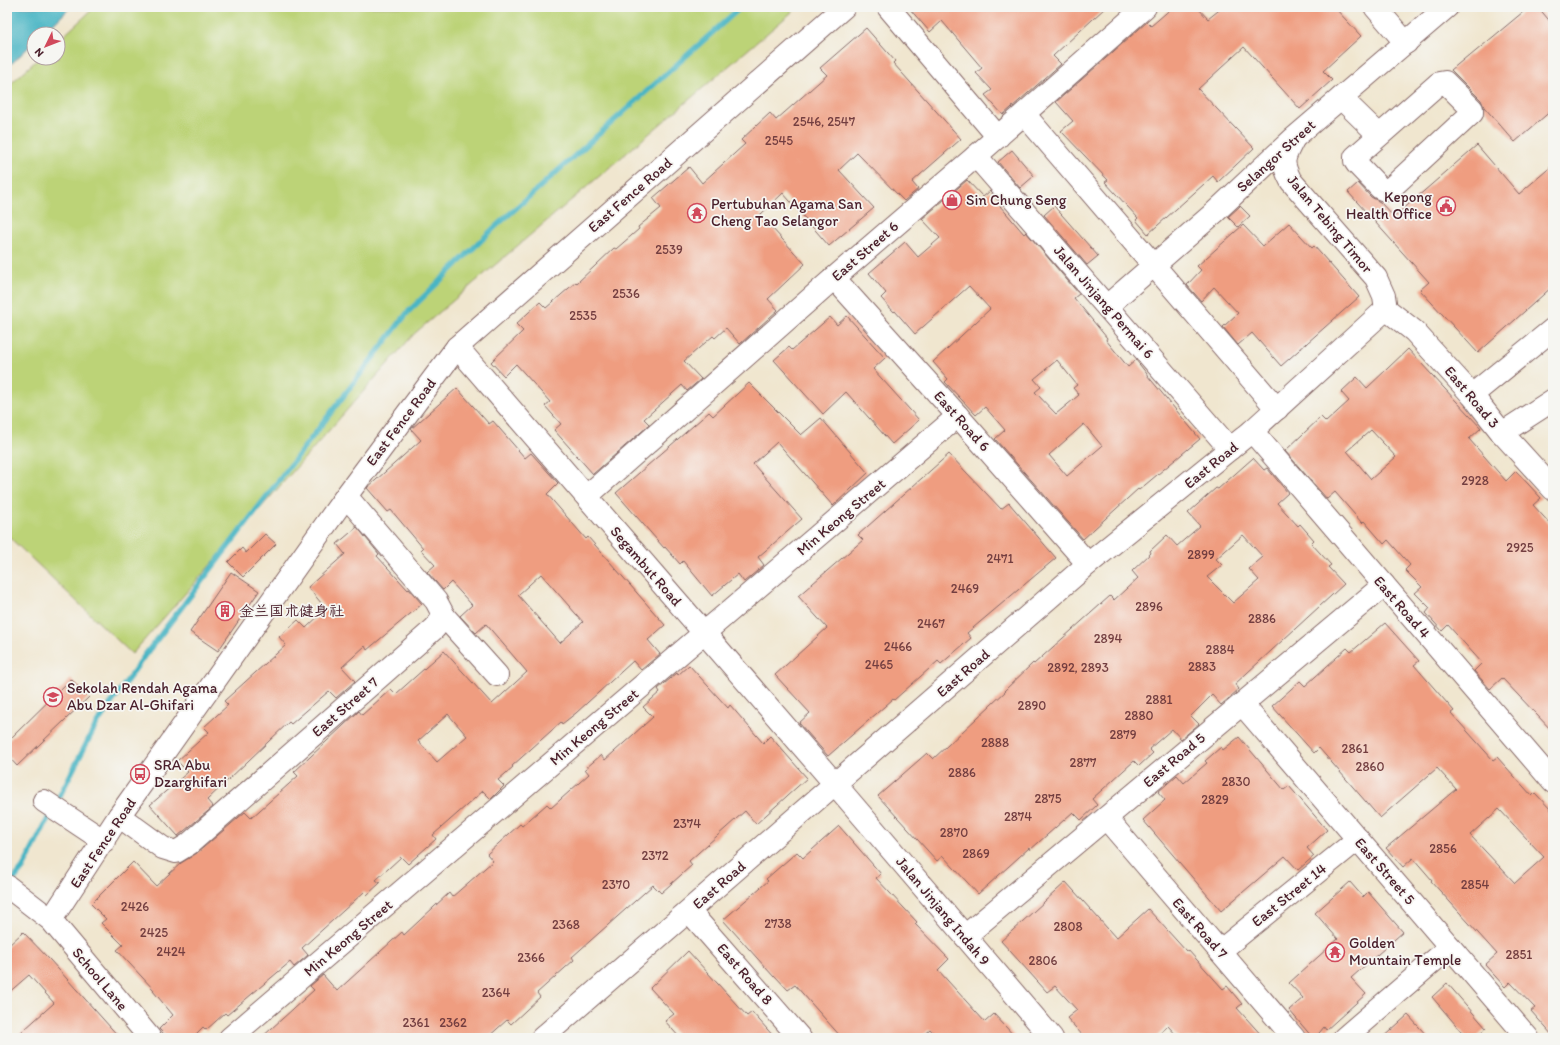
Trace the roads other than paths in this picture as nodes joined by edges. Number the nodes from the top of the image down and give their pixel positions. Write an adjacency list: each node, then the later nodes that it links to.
1 (844, 7): 18 (street, East Fence Road)
2 (888, 7): 10 (street)
3 (1145, 7): 8 (street, East Street 6)
4 (1375, 7): 6 (street)
5 (1447, 7): 6 (street, Selangor Street)
6 (1406, 43): 7 (street, Selangor Street)
7 (1341, 98): 9 (street); 11 (street, Selangor Street)
8 (1024, 114): 10 (street, East Street 6); 13 (street)
9 (1379, 135): 9 (street)
10 (998, 137): 12 (street, East Street 6)
11 (1294, 138): 13 (street, Selangor Street); 16 (street, Jalan Tebing Timor)
12 (976, 156): 14 (street, East Street 6); 15 (street, Jalan Jinjang Permai 6)
13 (1153, 265): 15 (street, Selangor Street); 21 (street)
14 (834, 278): 22 (street, East Road 6); 28 (street, East Street 6)
15 (1108, 306): 25 (street, Jalan Jinjang Permai 6)
16 (1386, 310): 19 (street, East Road 3); 21 (street, East Road)
17 (1553, 328): 19 (street)
18 (458, 347): 27 (street, East Fence Road); 28 (street, Segambut Road)
19 (1472, 394): 24 (street, East Road 3)
20 (1553, 400): 24 (street)
21 (1277, 409): 23 (street, East Road)
22 (958, 416): 29 (street, East Road 6); 32 (street, Min Keong Street)
23 (1252, 431): 25 (street, East Road); 30 (street, East Road 4)
24 (1502, 433): 26 (street, East Road 3)
25 (1230, 450): 29 (street, East Road)
26 (1553, 489)
27 (346, 496): 31 (street); 38 (street, East Fence Road)
28 (586, 496): 32 (street, Segambut Road)
29 (1088, 564): 36 (street, East Road)
30 (1384, 585): 34 (street, East Road 5); 35 (street, East Road 4)
31 (444, 616): 33 (street); 38 (street, East Street 7)
32 (705, 633): 36 (street, Segambut Road); 49 (street, Min Keong Street)
33 (497, 675)
34 (1242, 704): 39 (street, East Road 5); 41 (street, East Street 5)
35 (1553, 782)
36 (835, 784): 43 (street, East Road); 45 (street, Jalan Jinjang Indah 9)
37 (46, 802): 40 (street)
38 (120, 816): 40 (street, East Fence Road)
39 (1106, 818): 45 (street, East Road 5); 47 (street, East Road 7)
40 (96, 835): 44 (street, East Fence Road)
41 (1358, 839): 46 (street, East Street 5); 47 (street, East Street 14)
42 (15, 892): 44 (street, School Lane)
43 (689, 911): 50 (street, East Road); 51 (street, East Road 8)
44 (51, 920): 48 (street, School Lane)
45 (965, 936): 52 (street, Jalan Jinjang Indah 9)
46 (1450, 947): 54 (street); 55 (street, East Street 5)
47 (1220, 951): 53 (street, East Road 7)
48 (150, 1038)
49 (230, 1038)
50 (543, 1038)
51 (800, 1038)
52 (1052, 1038)
53 (1294, 1038)
54 (1344, 1038)
55 (1528, 1038)

